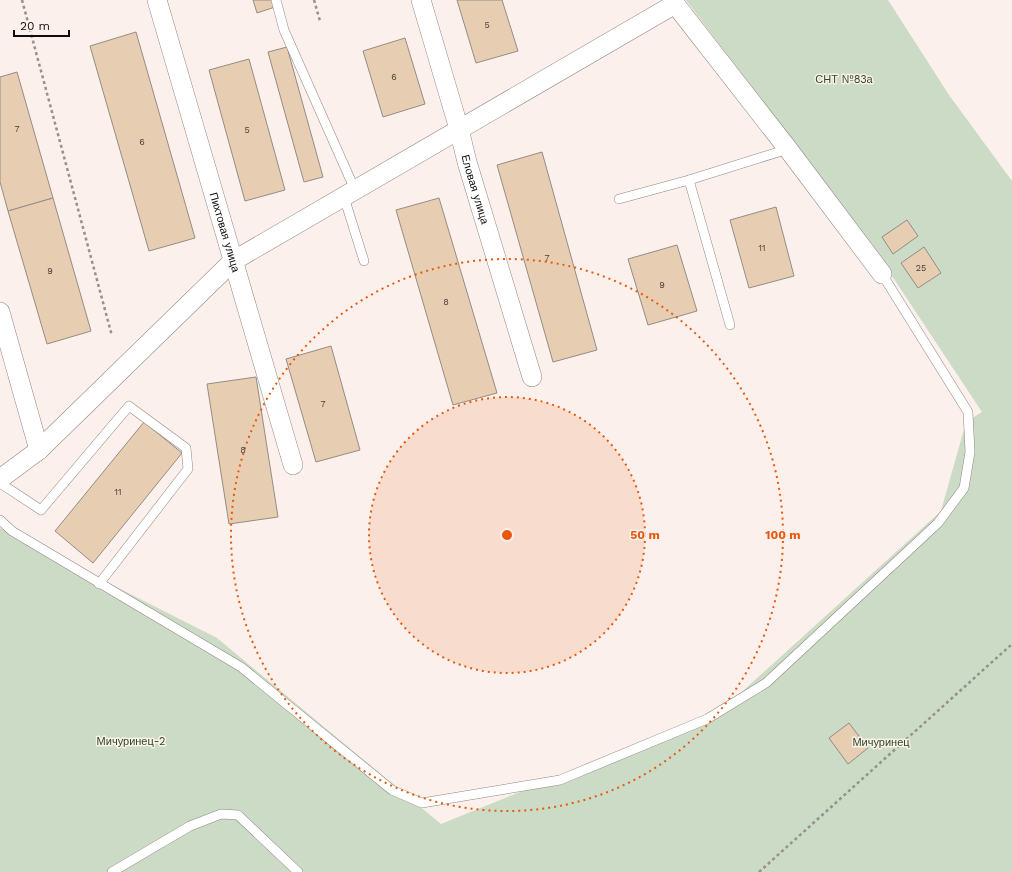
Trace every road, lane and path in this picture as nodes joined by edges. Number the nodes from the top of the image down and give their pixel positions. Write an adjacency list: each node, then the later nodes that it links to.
1 (22, 0): 18 (path)
2 (157, 0): 13 (street, Пихтовая улица)
3 (276, 0): 11 (lane)
4 (314, 0): 7 (path)
5 (421, 0): 8 (street, Еловая улица)
6 (674, 2): 8 (street); 9 (street)
7 (320, 21)
8 (459, 129): 11 (street); 19 (street, Еловая улица)
9 (788, 149): 10 (lane); 15 (street)
10 (689, 180): 12 (lane); 17 (lane)
11 (349, 193): 13 (street); 14 (lane)
12 (619, 199)
13 (233, 261): 20 (street); 21 (street, Пихтовая улица)
14 (364, 261)
15 (882, 274): 25 (lane)
16 (0, 312): 20 (street)
17 (730, 325)
18 (112, 336)
19 (532, 377)
20 (39, 450): 22 (street)
21 (293, 465)
22 (0, 479)
23 (0, 483): 25 (lane)
24 (0, 520): 25 (lane)
25 (99, 584)
26 (1012, 644): 29 (path)
27 (112, 872): 28 (lane)
28 (298, 872)
29 (759, 872)

